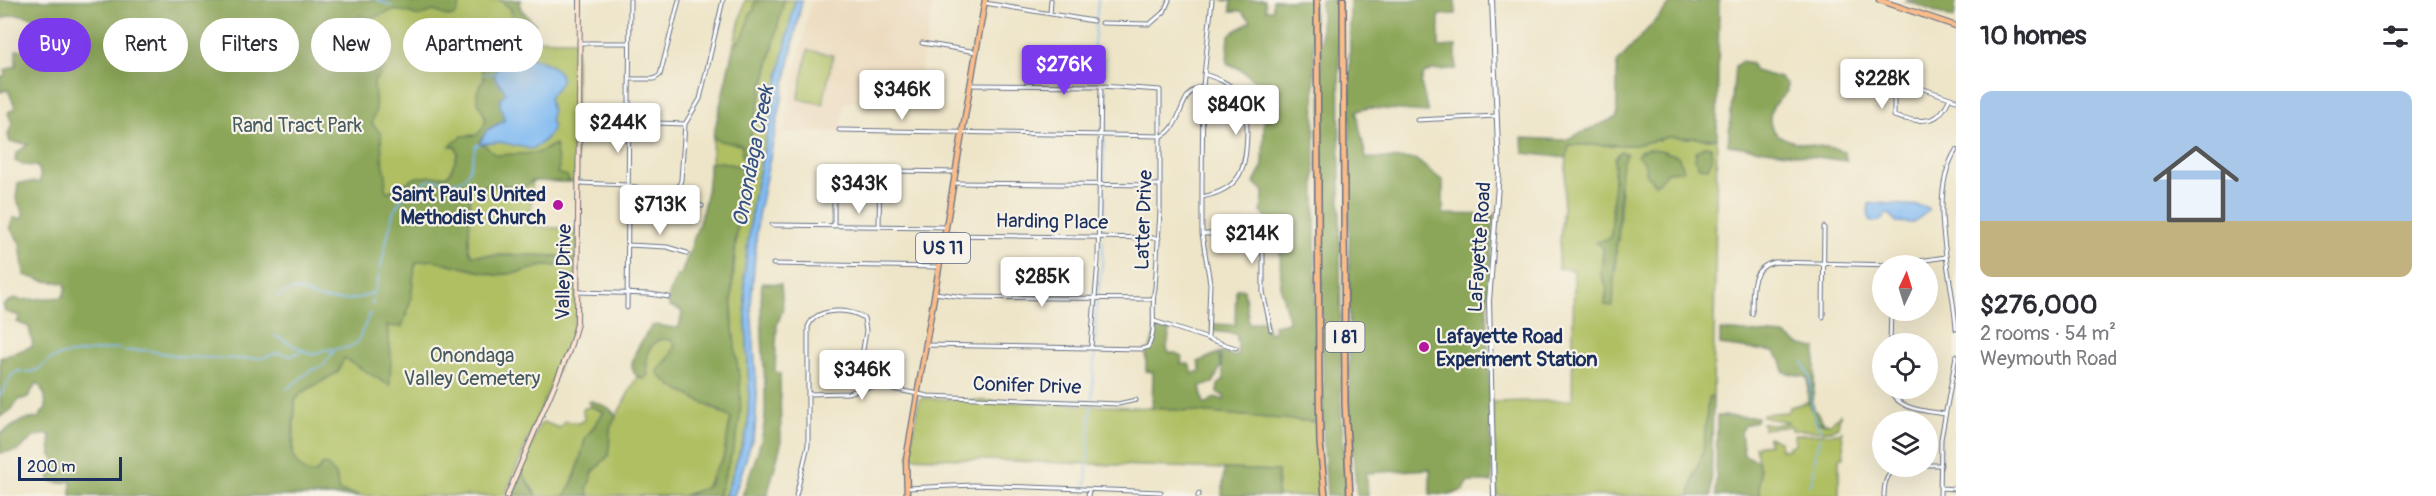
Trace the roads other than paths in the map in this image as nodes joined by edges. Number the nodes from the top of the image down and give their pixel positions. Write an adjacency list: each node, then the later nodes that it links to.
1 (580, 0): 17 (main road, Valley Drive)
2 (630, 0): 19 (street)
3 (679, 0): 22 (street)
4 (723, 0): 31 (street)
5 (1051, 0): 13 (street)
6 (1169, 0): 15 (street)
7 (1212, 0): 21 (street)
8 (1317, 0): 102 (highway, I 81)
9 (1343, 0): 103 (highway, I 81)
10 (1492, 0): 28 (street, LaFayette Road)
11 (1879, 0): 16 (main road)
12 (985, 1): 13 (street); 20 (main road, US 11)
13 (1050, 14): 14 (street)
14 (1093, 21)
15 (1102, 23)
16 (1956, 26)
17 (579, 43): 19 (street); 39 (main road, Valley Drive)
18 (922, 43): 20 (street)
19 (629, 44): 22 (street)
20 (976, 52): 23 (main road, US 11)
21 (1204, 74): 25 (street); 44 (street)
22 (629, 79): 30 (street)
23 (971, 85): 24 (street); 33 (main road, US 11)
24 (1101, 86): 34 (street); 35 (street, Latter Drive)
25 (1203, 86): 35 (street); 44 (street)
26 (1950, 98): 26 (street); 27 (street)
27 (1956, 99)
28 (1497, 116): 29 (street); 104 (street, LaFayette Road)
29 (1417, 120)
30 (629, 122): 31 (street); 41 (street)
31 (685, 124): 45 (street)
32 (839, 130): 33 (street)
33 (963, 133): 34 (street); 38 (main road, US 11)
34 (1101, 136): 35 (street); 42 (street)
35 (1162, 136): 43 (street, Latter Drive)
36 (1956, 150): 58 (street)
37 (880, 170): 38 (street); 48 (street); 49 (street)
38 (956, 172): 40 (main road, US 11)
39 (579, 183): 41 (street); 66 (main road, Valley Drive)
40 (954, 183): 42 (street); 50 (main road, US 11)
41 (628, 184): 45 (street); 56 (street)
42 (1100, 185): 43 (street); 54 (street)
43 (1160, 185): 55 (street, Latter Drive)
44 (1202, 197): 52 (street)
45 (675, 198): 46 (street)
46 (702, 206)
47 (772, 225): 48 (street)
48 (834, 226): 49 (street)
49 (879, 226): 50 (street)
50 (946, 227): 53 (main road, US 11)
51 (1824, 227): 60 (street)
52 (1202, 234): 77 (street); 78 (street)
53 (945, 235): 54 (street, Harding Place); 63 (main road, US 11)
54 (1099, 236): 55 (street, Harding Place); 70 (street)
55 (1159, 238): 71 (street, Latter Drive)
56 (628, 245): 57 (street); 67 (street)
57 (687, 253)
58 (1946, 258): 59 (street); 65 (street)
59 (1938, 259)
60 (1824, 263): 62 (street); 73 (street); 74 (street)
61 (773, 264): 63 (street)
62 (1872, 264)
63 (939, 267): 68 (main road, US 11)
64 (1956, 279): 65 (street)
65 (1950, 280): 76 (street)
66 (579, 292): 67 (street); 98 (main road, Valley Drive)
67 (628, 293): 69 (street); 72 (street)
68 (935, 293): 70 (street); 79 (main road, US 11)
69 (669, 297)
70 (1094, 299): 71 (street); 80 (street)
71 (1152, 299): 75 (street, Latter Drive)
72 (627, 308)
73 (1752, 314)
74 (1823, 317)
75 (1154, 321): 78 (street); 80 (street, Latter Drive)
76 (1956, 329)
77 (1271, 330)
78 (1208, 339): 81 (street)
79 (926, 345): 80 (street); 86 (main road, US 11)
80 (1092, 348)
81 (1236, 348)
82 (1956, 356): 84 (street)
83 (861, 390): 86 (street, Conifer Drive); 87 (street, Conifer Drive); 87 (street)
84 (1951, 390): 85 (street); 90 (street)
85 (1956, 392)
86 (917, 393): 89 (street, Conifer Drive); 93 (main road, US 11)
87 (808, 394): 99 (street)
88 (1896, 399): 90 (street)
89 (1136, 400)
90 (1946, 414): 91 (street)
91 (1941, 465): 94 (street)
92 (1888, 477): 105 (street)
93 (907, 488): 96 (street); 100 (main road, US 11)
94 (1940, 488): 95 (street); 106 (street)
95 (1956, 489)
96 (1089, 490): 97 (street); 101 (street)
97 (1161, 492)
98 (507, 496)
99 (796, 496)
100 (907, 496)
101 (1088, 496)
102 (1325, 496)
103 (1350, 496)
104 (1494, 496)
105 (1884, 496)
106 (1940, 496)

